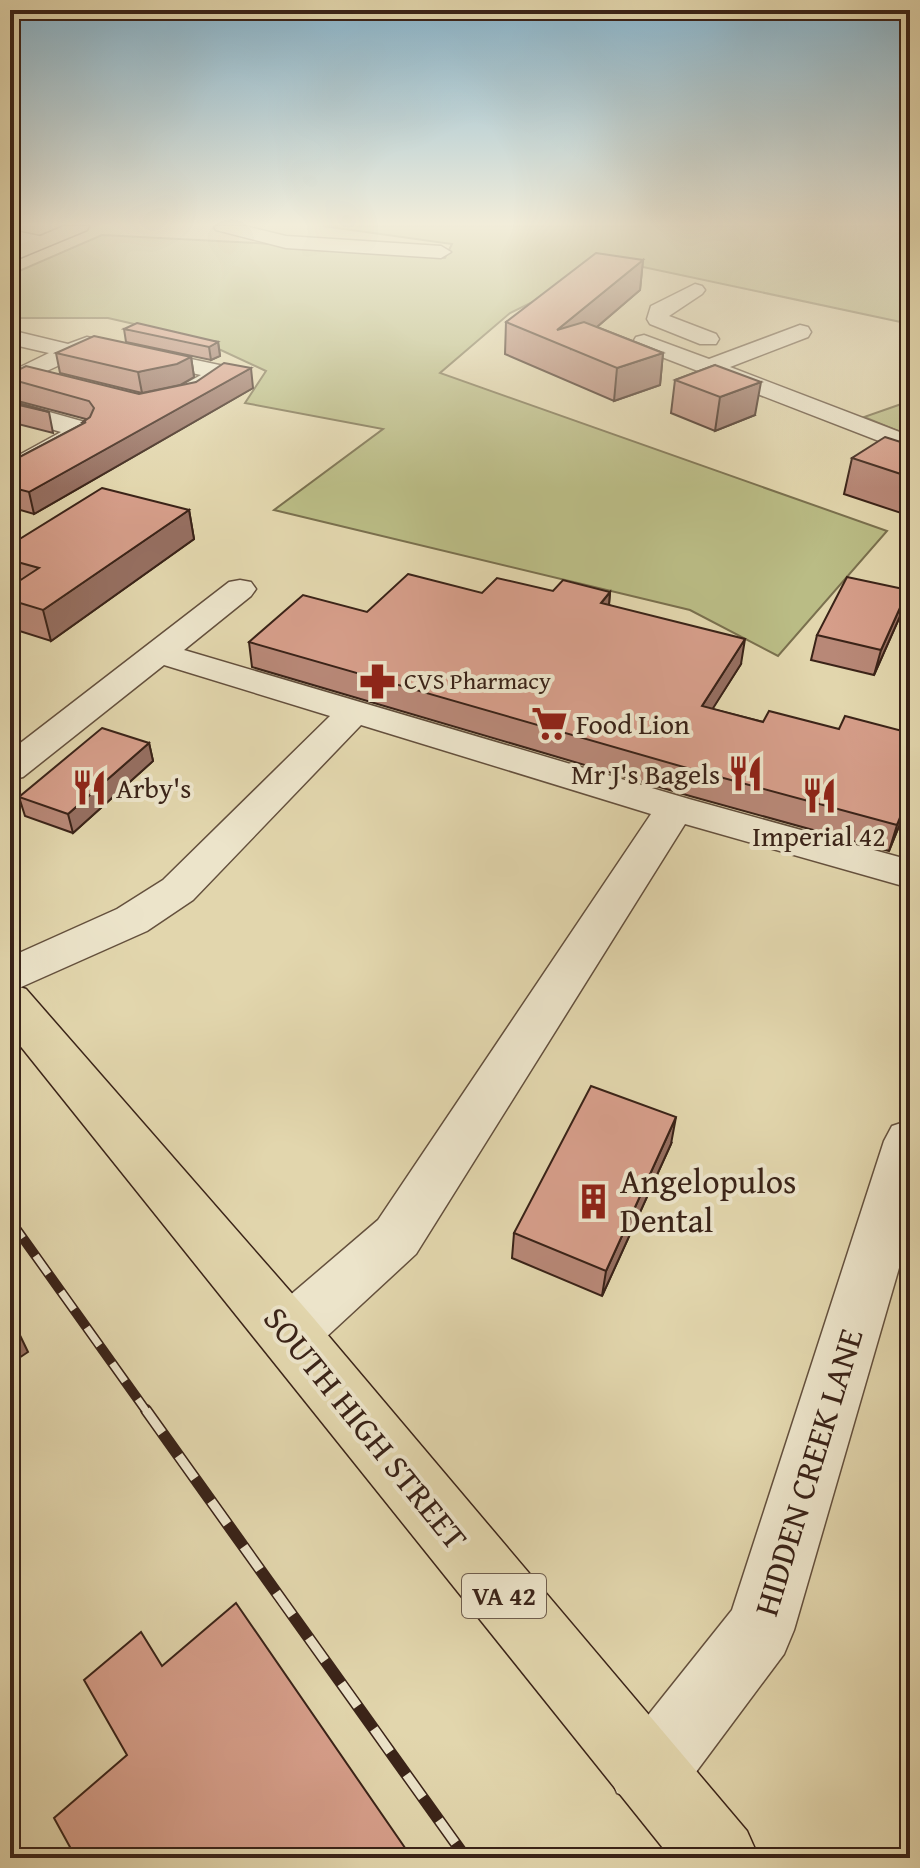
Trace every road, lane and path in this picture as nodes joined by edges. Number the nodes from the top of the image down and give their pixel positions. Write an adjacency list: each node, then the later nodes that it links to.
1 (659, 313): 6 (street)
2 (800, 332): 6 (street)
3 (10, 337): 7 (street)
4 (644, 342): 9 (street)
5 (10, 353): 7 (street)
6 (746, 353): 8 (street); 9 (street)
7 (58, 365): 10 (street); 12 (street)
8 (782, 366)
9 (709, 367): 13 (street)
10 (14, 375)
11 (821, 386): 13 (street)
12 (154, 401)
13 (795, 401): 15 (street)
14 (10, 409): 16 (street)
15 (910, 445)
16 (10, 471)
17 (240, 589): 18 (street)
18 (159, 653): 19 (street); 20 (street)
19 (353, 713): 21 (street); 23 (street)
20 (10, 769)
21 (675, 808): 22 (street); 26 (street)
22 (910, 874)
23 (10, 976)
24 (10, 1001): 26 (main road, SOUTH HIGH STREET / VA 42)
25 (910, 1141): 27 (street, HIDDEN CREEK LANE)
26 (289, 1333): 27 (main road, SOUTH HIGH STREET / VA 42)
27 (643, 1767): 28 (main road, SOUTH HIGH STREET / VA 42)
28 (720, 1858)

